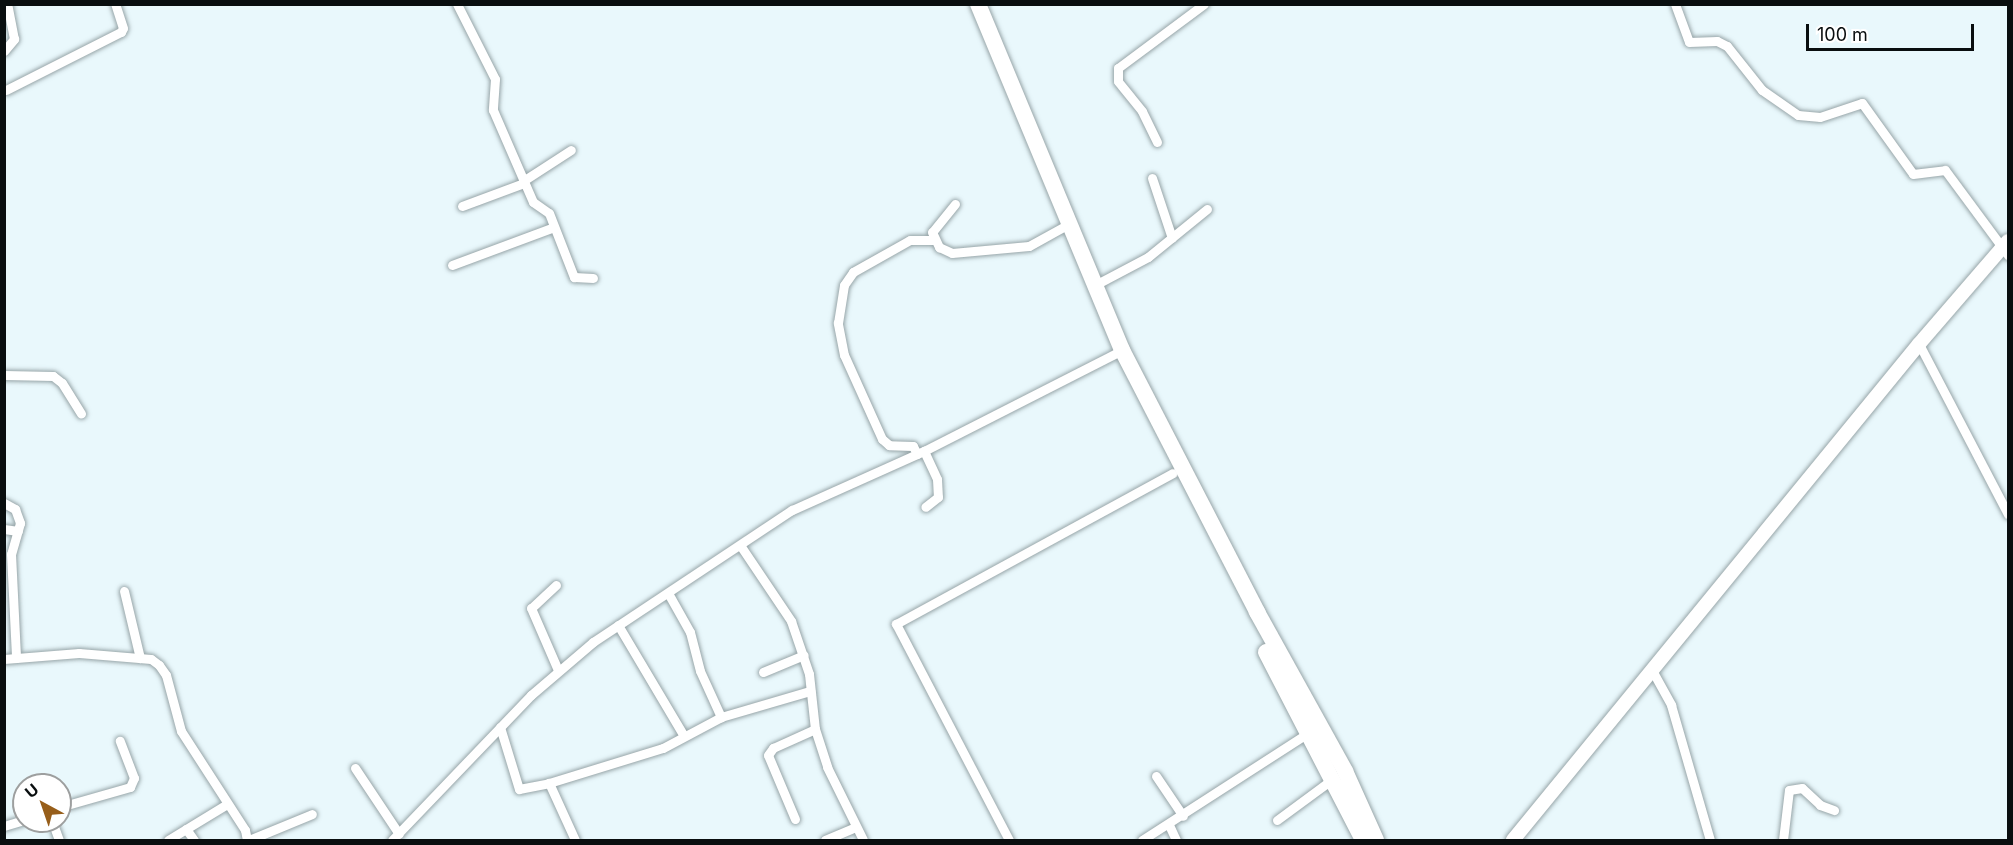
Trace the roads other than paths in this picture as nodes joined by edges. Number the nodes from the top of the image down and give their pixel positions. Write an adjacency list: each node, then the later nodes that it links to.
1 (7, 4): 8 (street)
2 (115, 4): 10 (street)
3 (457, 4): 14 (street)
4 (970, 4): 19 (highway)
5 (978, 4): 25 (highway)
6 (1204, 4): 11 (street)
7 (1675, 4): 22 (street)
8 (4, 51)
9 (4, 79): 10 (street)
10 (5, 92)
11 (1157, 142)
12 (572, 150): 14 (street)
13 (1152, 178): 20 (street)
14 (524, 182): 16 (street); 18 (street)
15 (955, 204): 21 (street)
16 (462, 206)
17 (1207, 209): 20 (street)
18 (554, 227): 23 (street); 24 (street)
19 (1063, 227): 21 (street); 27 (highway)
20 (1172, 238): 25 (street)
21 (934, 240): 30 (street)
22 (2007, 248): 26 (main road)
23 (452, 265)
24 (593, 278)
25 (1095, 285): 27 (highway)
26 (1919, 344): 34 (street); 49 (main road)
27 (1119, 352): 30 (street); 31 (highway); 42 (highway)
28 (4, 375): 29 (street)
29 (81, 414)
30 (920, 453): 33 (street); 37 (street)
31 (1173, 472): 42 (highway); 78 (street)
32 (4, 503): 36 (street)
33 (925, 507)
34 (2008, 514)
35 (4, 529): 36 (street)
36 (18, 531): 44 (street)
37 (740, 545): 40 (street); 43 (street)
38 (556, 585): 47 (street)
39 (124, 591): 45 (street)
40 (668, 593): 41 (street); 51 (street)
41 (618, 625): 47 (street); 55 (street)
42 (1268, 643): 54 (highway); 82 (highway)
43 (804, 655): 48 (street); 50 (street)
44 (16, 658): 45 (street); 46 (street)
45 (140, 658): 62 (street)
46 (4, 659)
47 (558, 670): 52 (street)
48 (763, 672)
49 (1653, 672): 83 (main road); 84 (street)
50 (810, 691): 51 (street); 53 (street)
51 (721, 717): 55 (street)
52 (500, 728): 60 (street); 71 (street)
53 (815, 729): 66 (street); 69 (street)
54 (1308, 733): 59 (highway); 65 (street)
55 (684, 736): 60 (street)
56 (120, 741): 61 (street)
57 (355, 768): 71 (street)
58 (1156, 776): 65 (street)
59 (1334, 778): 67 (street); 81 (highway)
60 (549, 783): 75 (street)
61 (72, 803)
62 (227, 804): 70 (street); 74 (street)
63 (1834, 810): 85 (street)
64 (312, 814): 74 (street)
65 (1183, 816): 68 (street)
66 (795, 819)
67 (1277, 820)
68 (1169, 825): 79 (street); 80 (street)
69 (855, 827): 76 (street); 77 (street)
70 (186, 830): 72 (street); 73 (street)
71 (395, 837)
72 (168, 840)
73 (194, 840)
74 (248, 840)
75 (574, 840)
76 (825, 840)
77 (863, 840)
78 (1009, 840)
79 (1143, 840)
80 (1176, 840)
81 (1363, 840)
82 (1376, 840)
83 (1513, 840)
84 (1710, 840)
85 (1783, 840)

